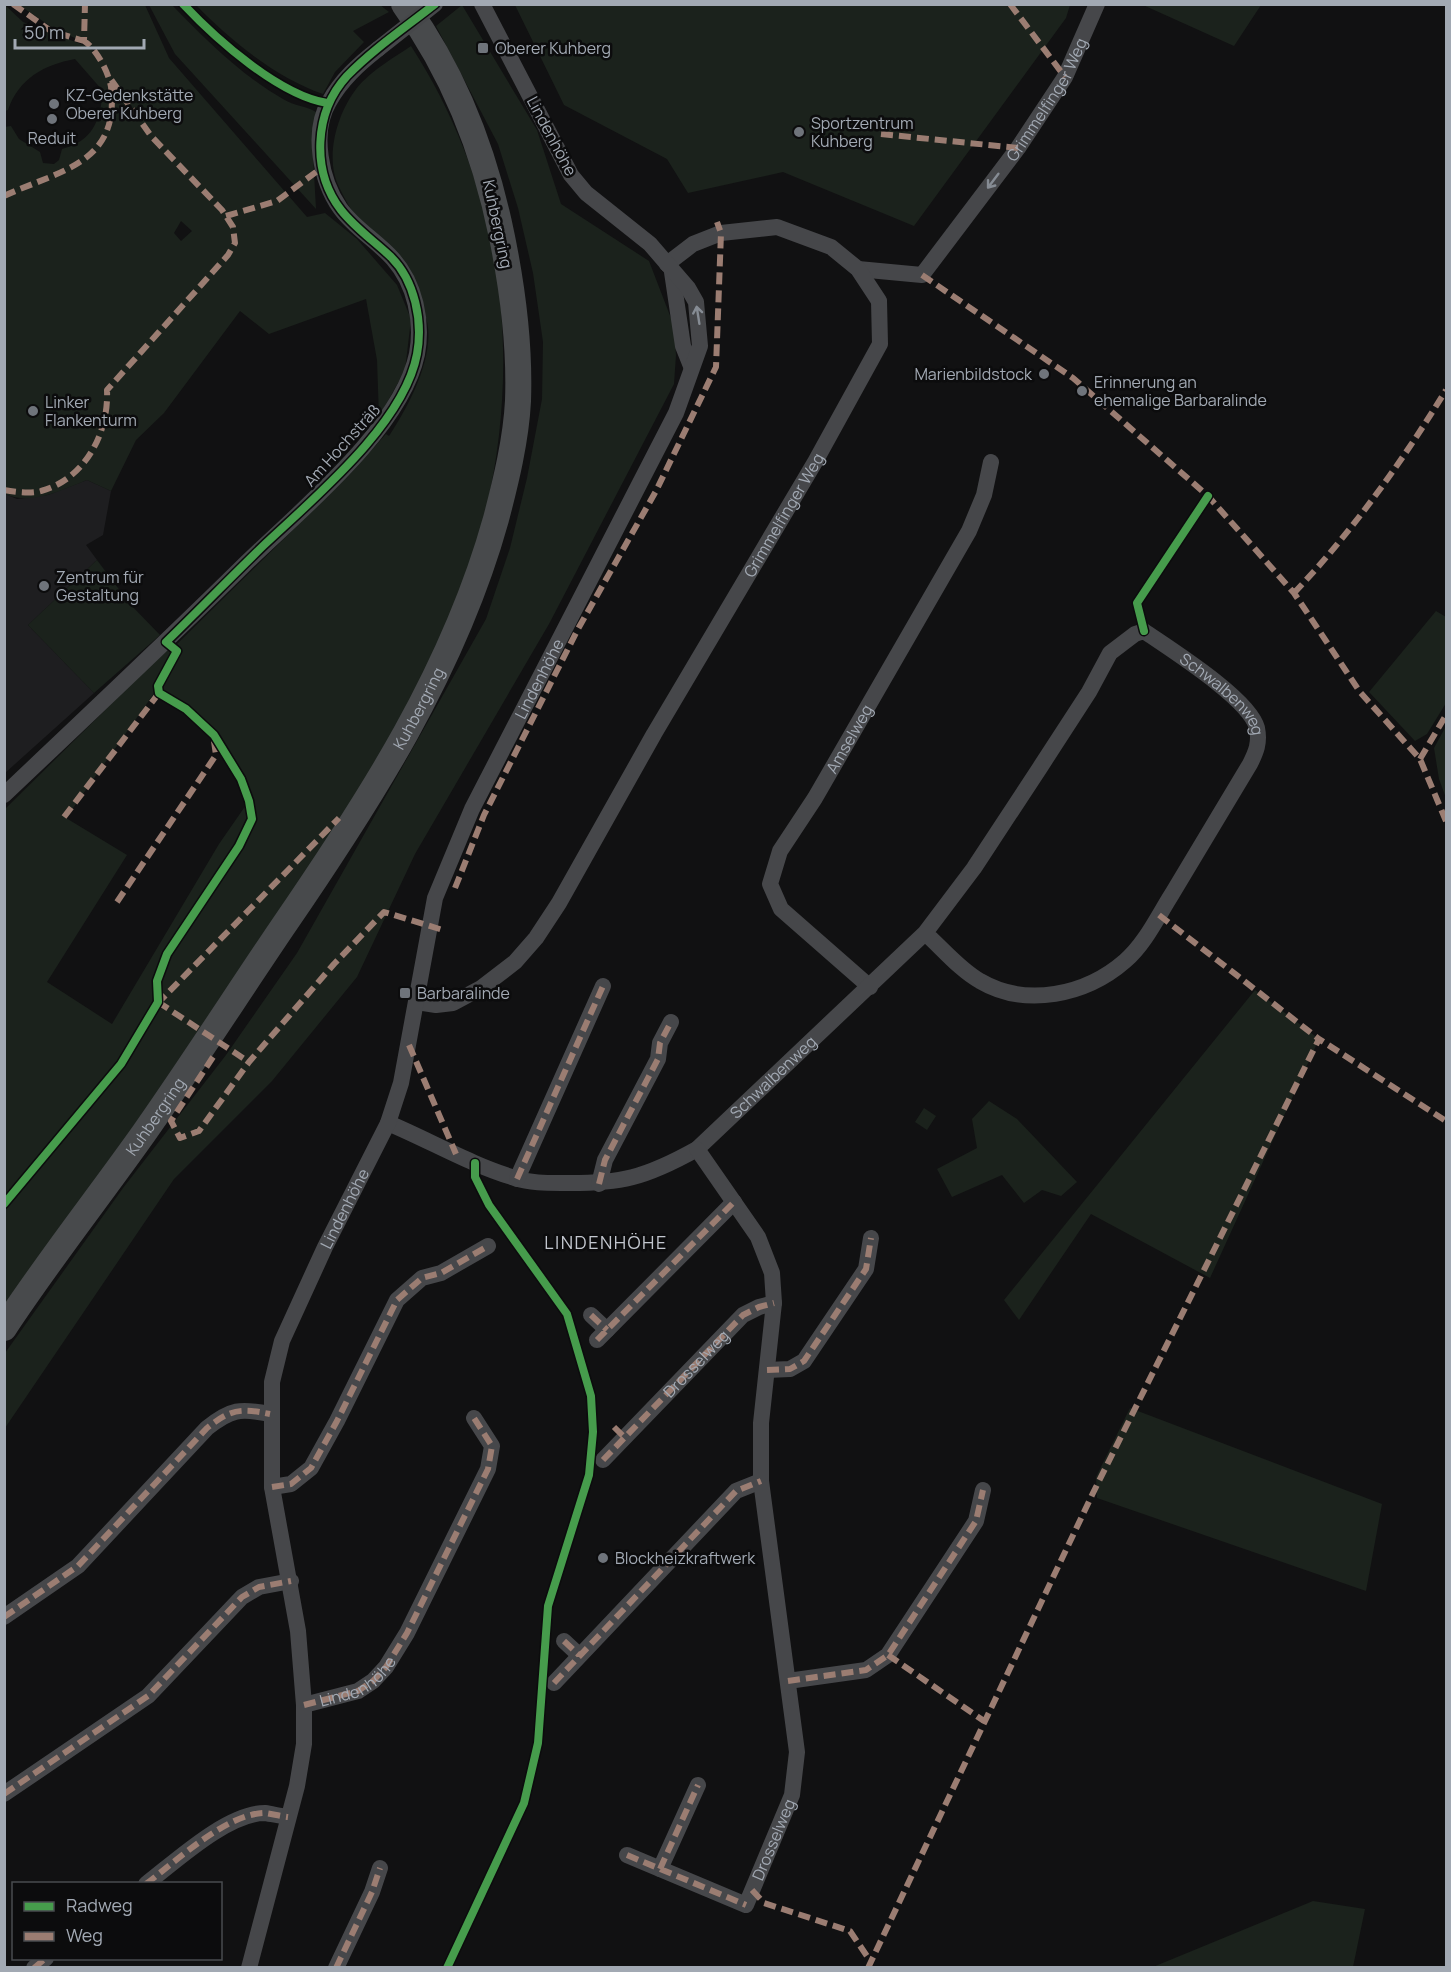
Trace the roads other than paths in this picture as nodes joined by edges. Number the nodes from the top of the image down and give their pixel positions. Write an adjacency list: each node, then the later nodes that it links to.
1 (404, 4): 23 (main road, Kuhbergring)
2 (435, 4): 8 (street, Am Hochsträß, bridge)
3 (482, 4): 5 (street, Lindenhöhe)
4 (1097, 4): 6 (street, Grimmelfinger Weg, one-way to 6)
5 (670, 268): 6 (street, Grimmelfinger Weg); 12 (street, Lindenhöhe)
6 (858, 269): 12 (street, Grimmelfinger Weg)
7 (991, 462): 11 (street, Amselweg)
8 (4, 795)
9 (925, 933): 9 (street, Schwalbenweg); 11 (street, Schwalbenweg)
10 (603, 986): 16 (street)
11 (870, 987): 15 (street, Schwalbenweg)
12 (417, 1002): 14 (street, Lindenhöhe)
13 (671, 1022): 17 (street)
14 (388, 1123): 16 (street, Schwalbenweg); 25 (street, Lindenhöhe)
15 (697, 1149): 17 (street, Schwalbenweg); 18 (street, Drosselweg)
16 (517, 1179): 17 (street, Schwalbenweg)
17 (599, 1184)
18 (734, 1202): 21 (street, Drosselweg); 22 (street)
19 (871, 1238): 24 (street)
20 (488, 1246): 29 (street)
21 (774, 1304): 24 (street, Drosselweg); 27 (street, Drosselweg)
22 (591, 1315)
23 (4, 1328)
24 (766, 1370): 28 (street, Drosselweg)
25 (270, 1413): 29 (street, Lindenhöhe); 32 (street)
26 (474, 1418): 37 (street, Lindenhöhe)
27 (603, 1460)
28 (761, 1481): 34 (street); 35 (street, Drosselweg)
29 (272, 1487): 31 (street, Lindenhöhe)
30 (983, 1490): 35 (street)
31 (291, 1581): 37 (street, Lindenhöhe); 39 (street)
32 (4, 1617)
33 (564, 1641): 34 (street)
34 (579, 1655): 36 (street)
35 (788, 1681): 43 (street, Drosselweg)
36 (554, 1683)
37 (304, 1705): 40 (street, Lindenhöhe)
38 (698, 1785): 43 (street)
39 (4, 1794)
40 (288, 1817): 44 (street); 45 (street, Lindenhöhe)
41 (627, 1855): 43 (street, Drosselweg)
42 (380, 1868): 46 (street)
43 (660, 1869)
44 (150, 1882)
45 (249, 1968)
46 (336, 1968)

